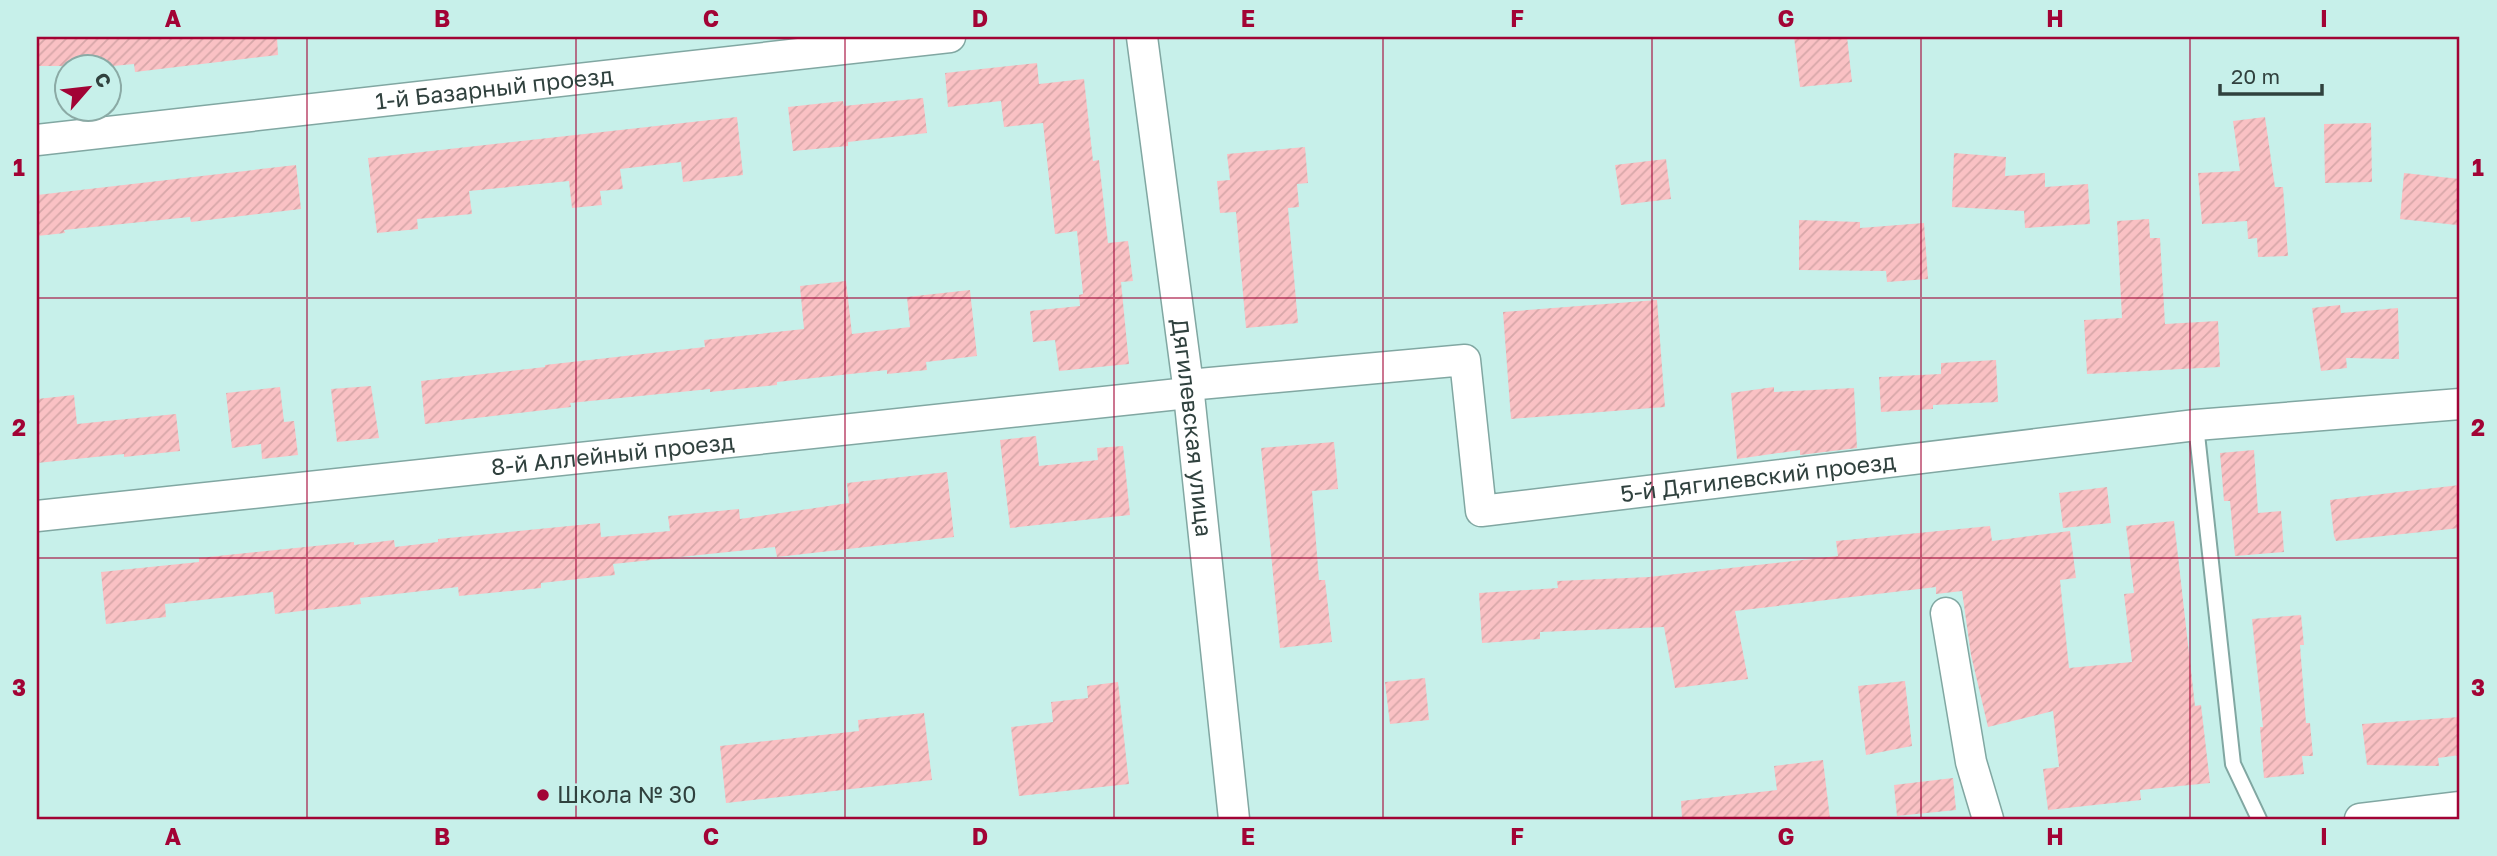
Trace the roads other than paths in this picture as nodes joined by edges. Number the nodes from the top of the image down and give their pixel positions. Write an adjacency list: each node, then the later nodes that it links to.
1 (950, 37): 3 (street, 1-й Базарный проезд)
2 (1142, 37): 4 (street, Дягилевская улица)
3 (37, 140)
4 (1188, 389): 6 (street, 5-й Дягилевский проезд); 7 (street, 8-й Аллейный проезд); 10 (street, Дягилевская улица)
5 (2460, 404): 6 (street, 5-й Дягилевский проезд)
6 (2196, 425): 12 (lane)
7 (37, 516)
8 (1946, 613): 11 (street)
9 (2460, 807): 13 (street)
10 (1234, 819)
11 (1988, 819)
12 (2259, 819)
13 (2360, 819)

